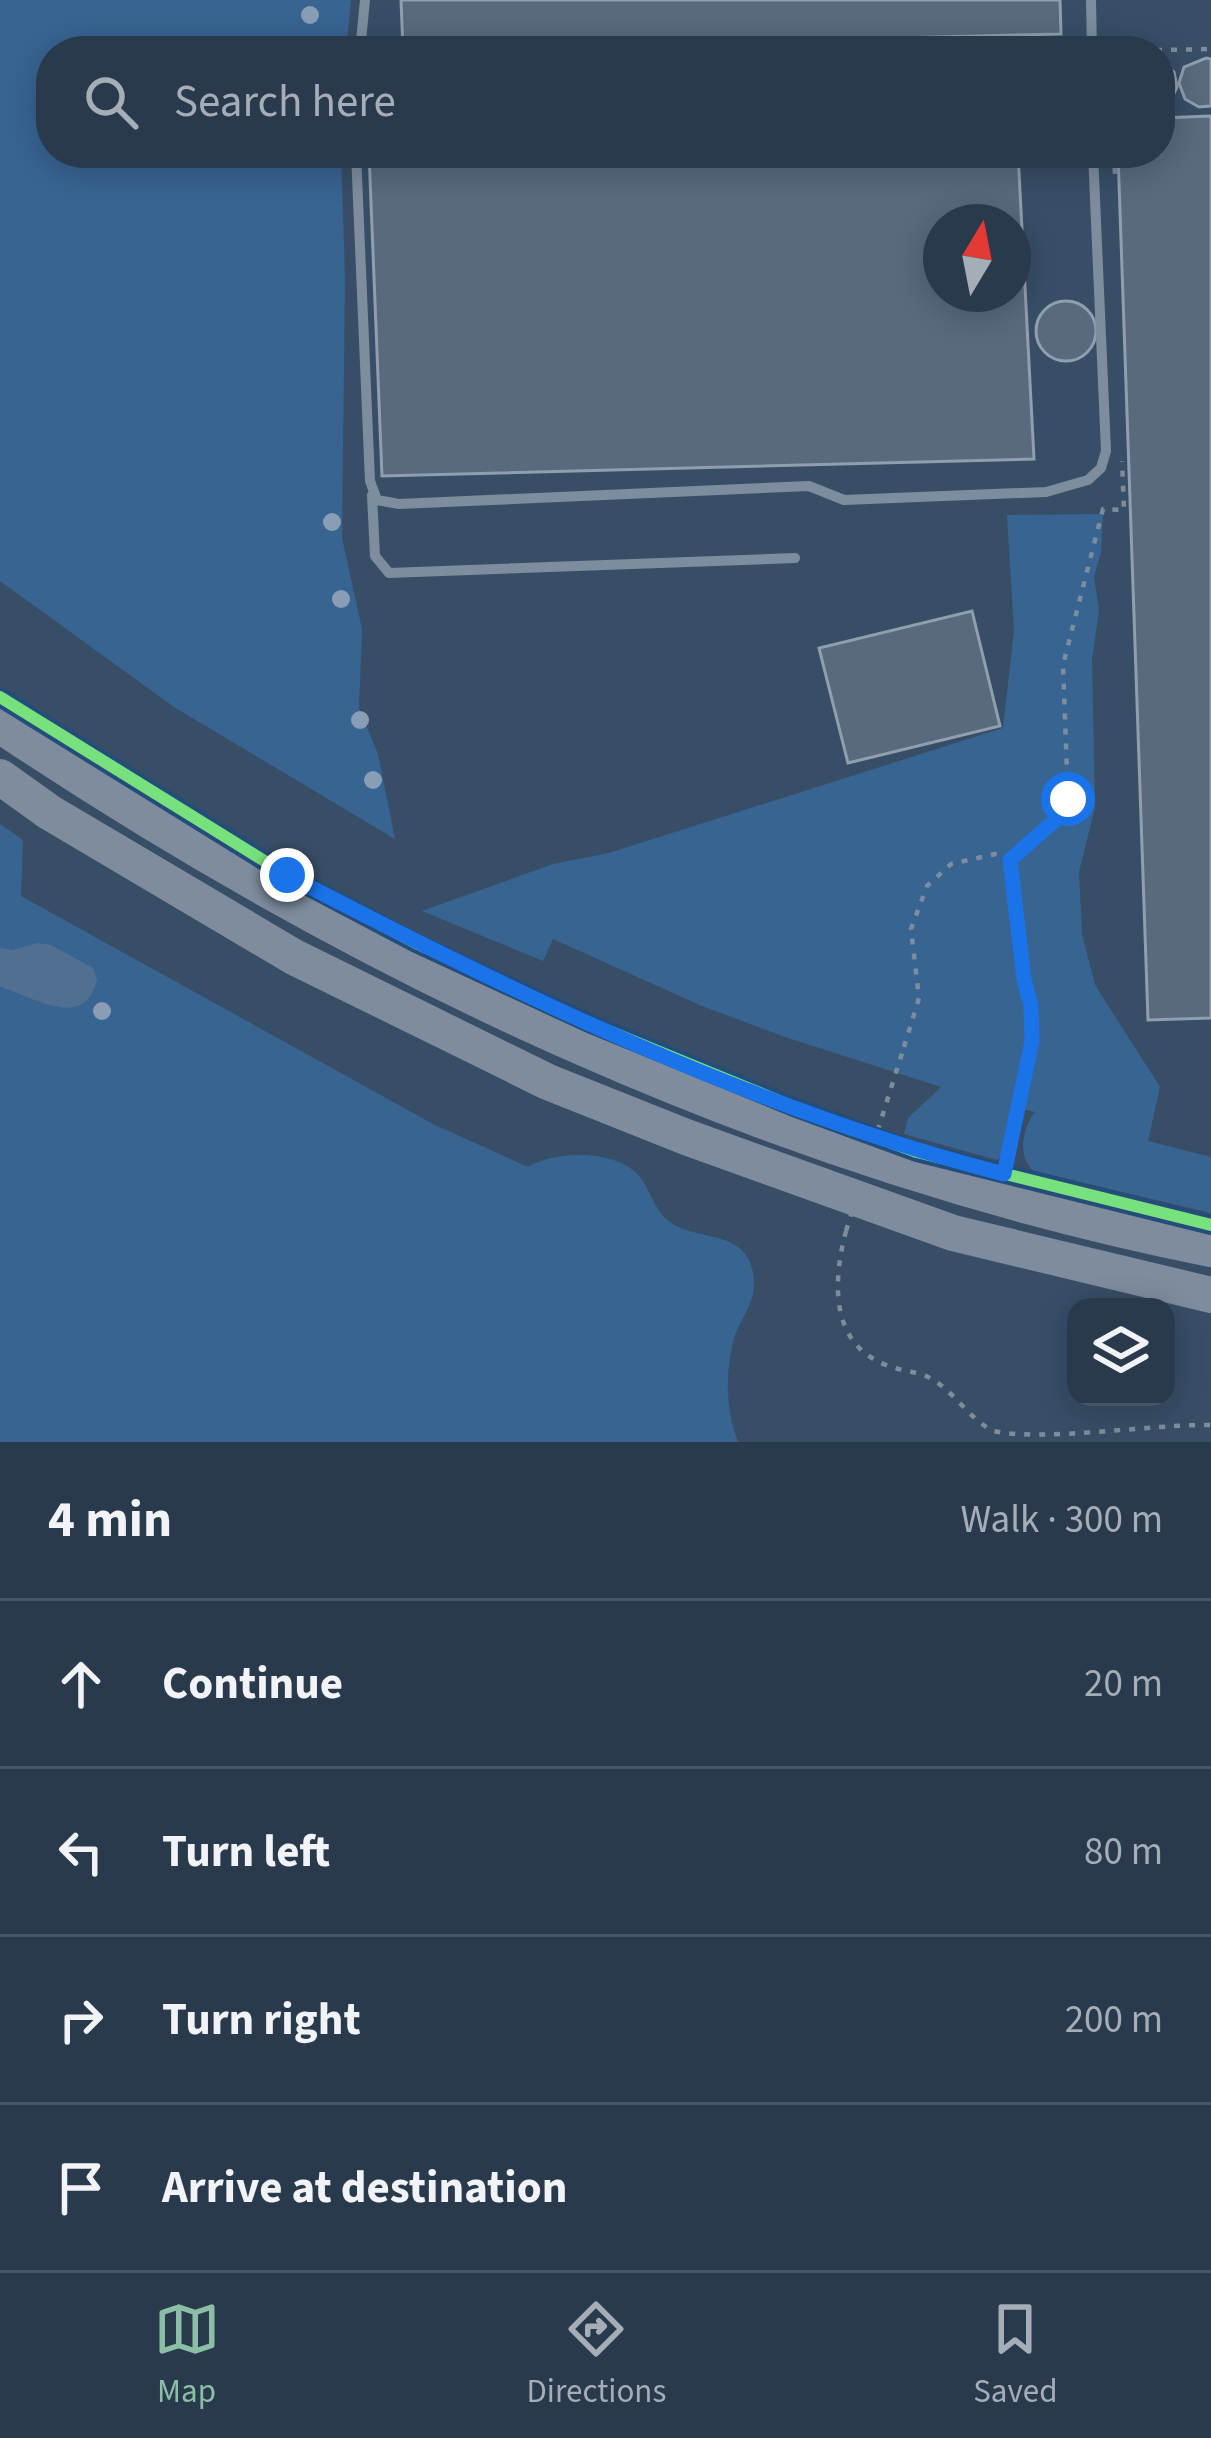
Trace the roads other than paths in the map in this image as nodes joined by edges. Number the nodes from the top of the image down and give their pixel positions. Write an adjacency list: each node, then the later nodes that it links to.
1 (365, 0): 3 (lane)
2 (1091, 0): 4 (lane)
3 (361, 36)
4 (1092, 36)
5 (357, 168): 7 (lane)
6 (1095, 168): 7 (lane)
7 (371, 492): 8 (lane)
8 (795, 558)
9 (0, 725): 11 (highway)
10 (0, 777): 12 (highway)
11 (1211, 1250)
12 (1211, 1295)

